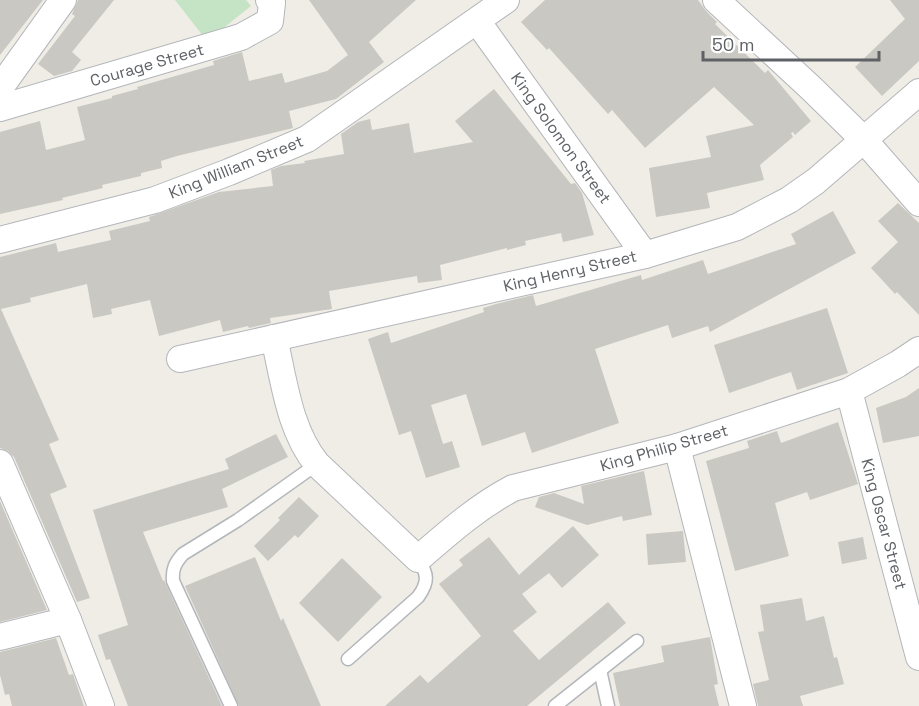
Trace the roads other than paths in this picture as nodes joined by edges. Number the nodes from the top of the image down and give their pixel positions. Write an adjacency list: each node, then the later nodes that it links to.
1 (63, 0): 6 (street)
2 (269, 0): 8 (street, Courage Street)
3 (506, 0): 5 (street, King William Street)
4 (716, 0): 9 (street)
5 (477, 21): 11 (street, King William Street); 12 (street, King Solomon Street)
6 (0, 88)
7 (919, 92): 9 (street, King Henry Street)
8 (0, 108)
9 (864, 140): 10 (street); 12 (street, King Henry Street)
10 (919, 202)
11 (0, 240)
12 (645, 255): 13 (street, King Henry Street)
13 (274, 338): 15 (street, King Henry Street); 19 (street)
14 (919, 350): 16 (street, King Philip Street)
15 (180, 359)
16 (849, 391): 17 (street, King Philip Street); 24 (street, King Oscar Street)
17 (677, 447): 20 (street, King Philip Street); 31 (street)
18 (0, 463): 21 (street)
19 (317, 464): 20 (street); 28 (lane)
20 (417, 559): 25 (lane)
21 (68, 620): 22 (street); 27 (street)
22 (0, 638)
23 (637, 641): 26 (lane)
24 (919, 657)
25 (348, 659)
26 (600, 670): 29 (lane); 30 (lane)
27 (101, 706)
28 (231, 706)
29 (555, 706)
30 (608, 706)
31 (743, 706)

